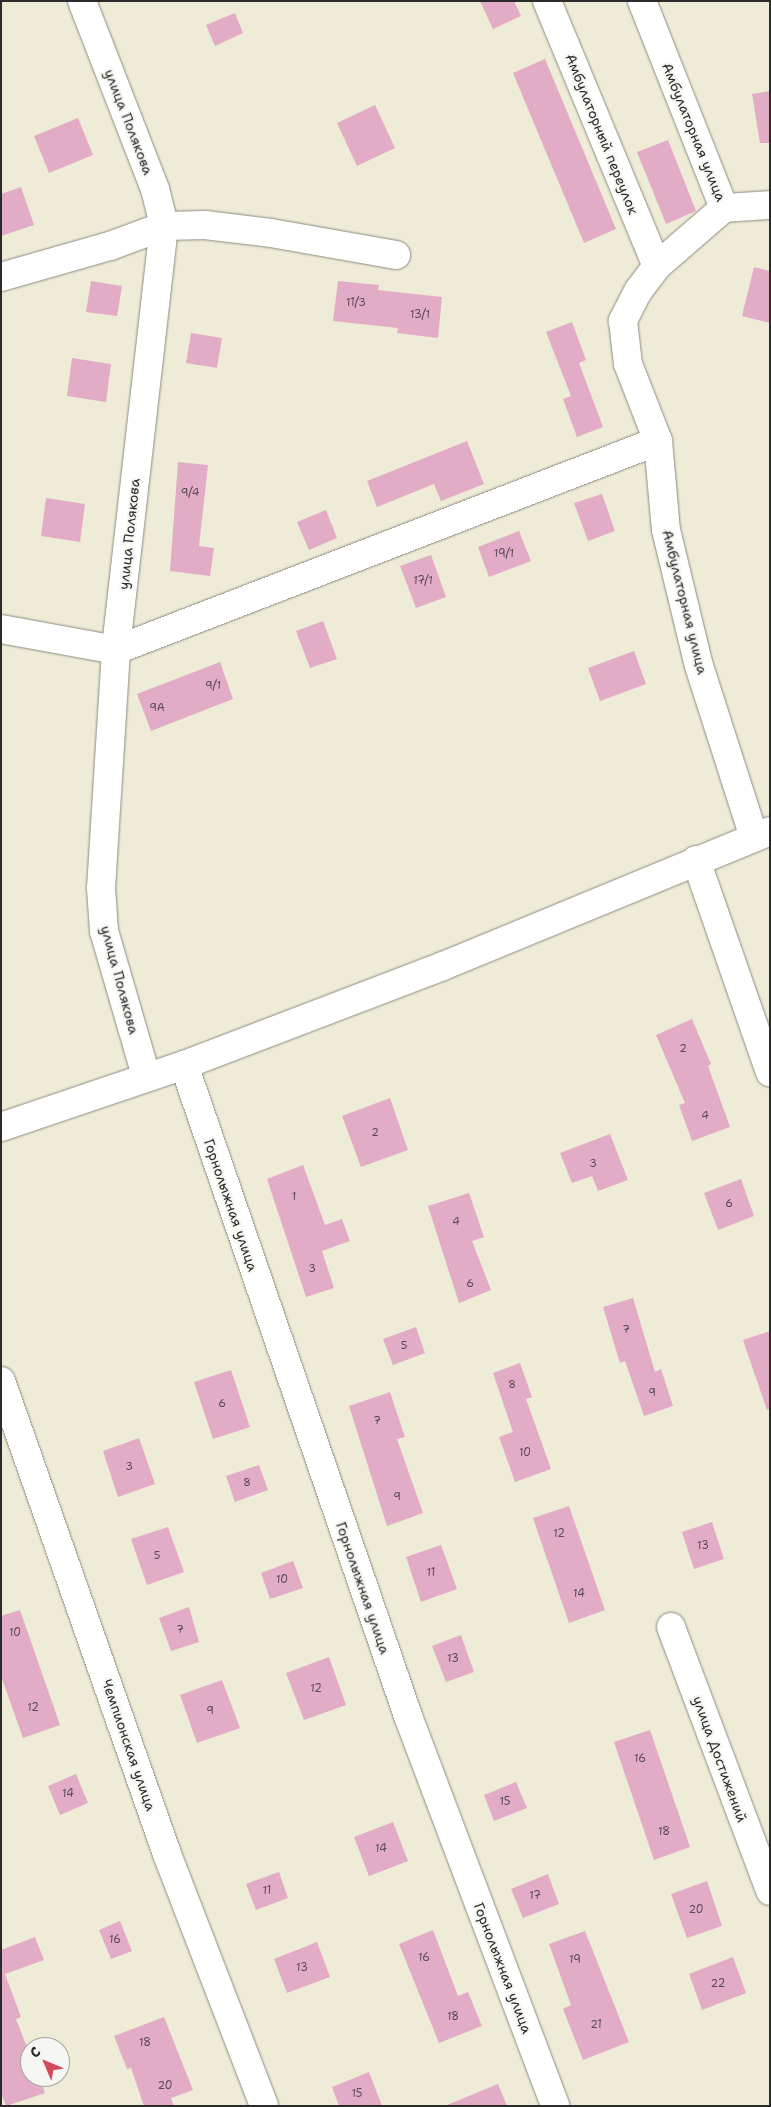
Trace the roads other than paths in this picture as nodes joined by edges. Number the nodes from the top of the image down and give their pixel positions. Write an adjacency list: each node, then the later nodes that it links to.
1 (82, 1): 6 (street, улица Полякова)
2 (547, 1): 8 (street, Амбулаторный переулок)
3 (642, 1): 5 (street, Амбулаторная улица)
4 (770, 205): 5 (street)
5 (724, 208): 8 (street, Амбулаторная улица)
6 (164, 226): 7 (street); 9 (street); 12 (street, улица Полякова)
7 (396, 255)
8 (657, 266): 10 (street, Амбулаторная улица)
9 (1, 277)
10 (658, 440): 12 (street); 13 (street, Амбулаторная улица)
11 (1, 628): 12 (street)
12 (116, 650): 17 (street, улица Полякова)
13 (762, 834): 14 (street)
14 (696, 860): 15 (street); 16 (street)
15 (184, 1065): 17 (street); 23 (street, Горнолыжная улица)
16 (770, 1073)
17 (146, 1076): 18 (street)
18 (1, 1127)
19 (1, 1381): 22 (street, Чемпионская улица)
20 (671, 1627): 21 (street, улица Достижений)
21 (770, 1891)
22 (264, 2106)
23 (555, 2106)

